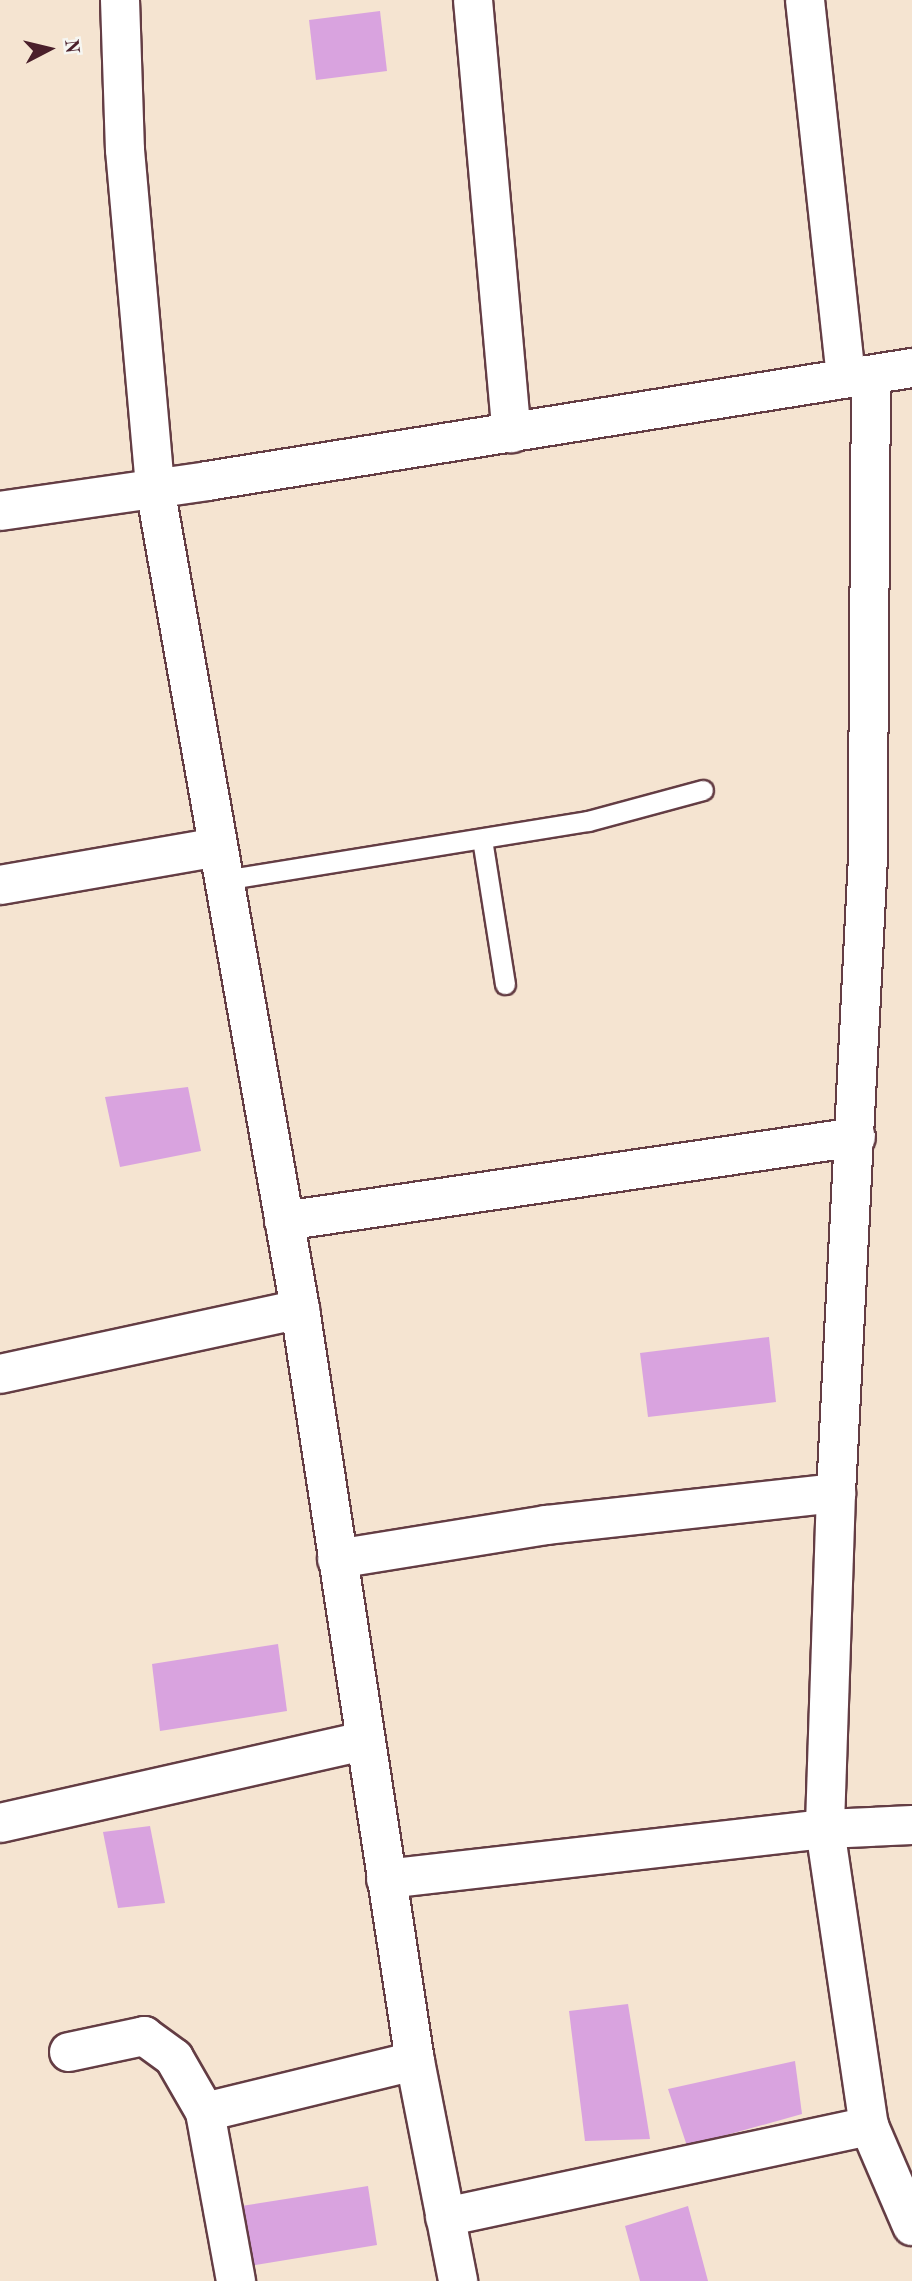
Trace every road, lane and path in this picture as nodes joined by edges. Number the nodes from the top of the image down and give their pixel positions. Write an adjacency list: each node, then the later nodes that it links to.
1 (120, 0): 7 (street)
2 (473, 0): 6 (street)
3 (806, 0): 5 (street)
4 (912, 368): 5 (street)
5 (859, 377): 6 (street); 14 (street)
6 (512, 433): 7 (street)
7 (155, 488): 8 (street); 11 (street)
8 (0, 511)
9 (703, 790): 10 (lane)
10 (482, 839): 11 (lane); 13 (lane)
11 (220, 863): 12 (street); 15 (street)
12 (0, 885)
13 (505, 984)
14 (856, 1136): 15 (street); 18 (street)
15 (285, 1221): 16 (street)
16 (300, 1309): 17 (street); 19 (street)
17 (0, 1374)
18 (836, 1493): 19 (street); 23 (street)
19 (337, 1559): 20 (street)
20 (364, 1741): 21 (street); 24 (street)
21 (0, 1823)
22 (912, 1825): 23 (street)
23 (825, 1829): 24 (street); 28 (street)
24 (386, 1879): 26 (street)
25 (69, 2052): 27 (street)
26 (415, 2061): 27 (street); 29 (street)
27 (205, 2112): 31 (street)
28 (869, 2126): 29 (street); 30 (street)
29 (445, 2217): 32 (street)
30 (912, 2226)
31 (236, 2281)
32 (458, 2281)

